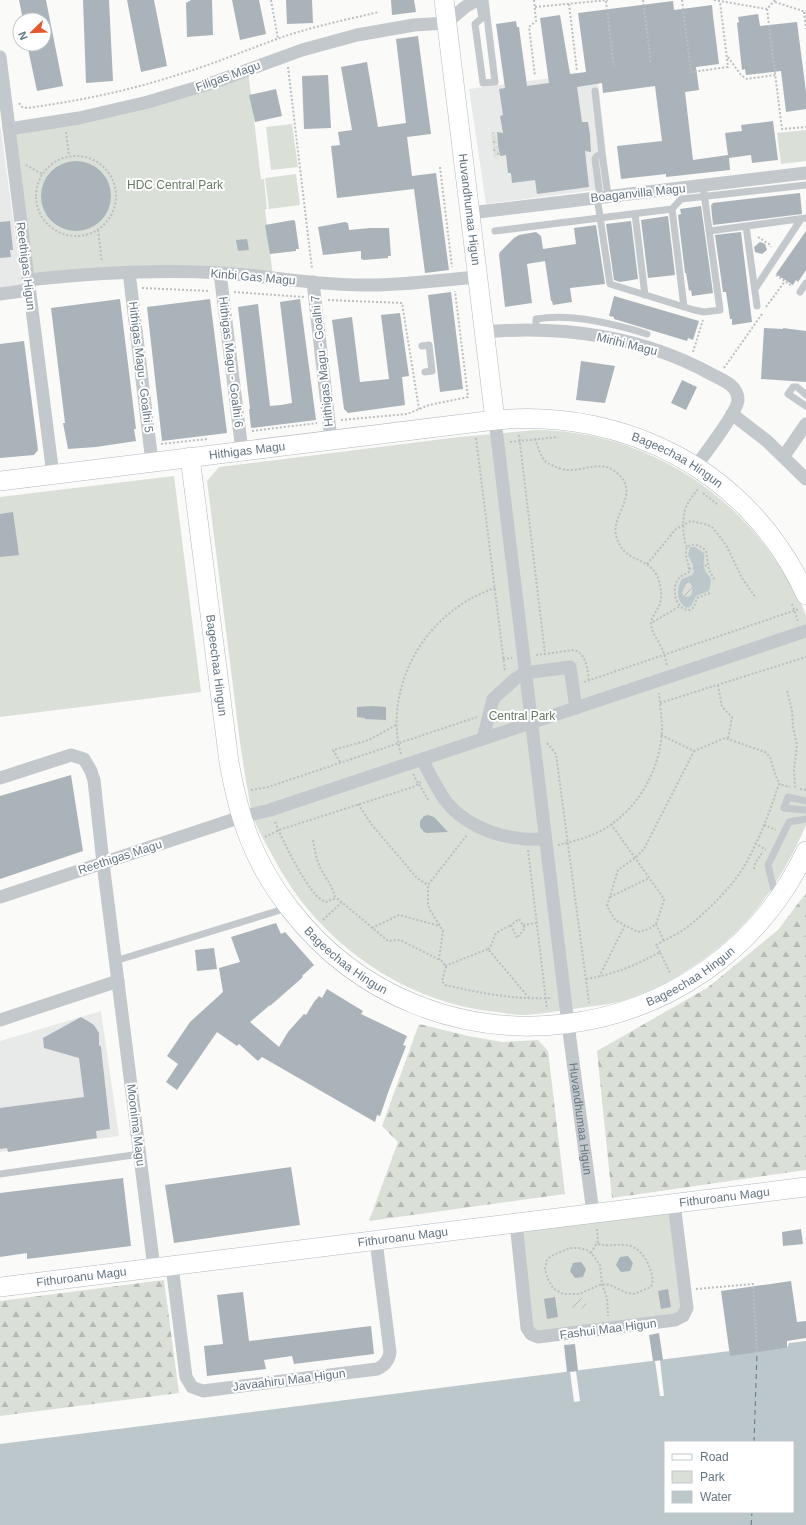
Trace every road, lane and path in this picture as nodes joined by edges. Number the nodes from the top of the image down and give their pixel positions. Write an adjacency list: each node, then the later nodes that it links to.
1 (271, 0): 19 (path)
2 (444, 0): 17 (street, Huvandhumaa Higun)
3 (478, 0): 17 (street); 22 (lane)
4 (485, 0): 21 (lane)
5 (534, 0): 13 (path)
6 (607, 0): 12 (path); 26 (path)
7 (643, 0): 25 (path)
8 (682, 0): 23 (path)
9 (714, 0): 11 (path)
10 (775, 1): 14 (path); 16 (path)
11 (720, 2): 14 (path); 23 (path)
12 (569, 4): 13 (path); 27 (path)
13 (535, 7): 29 (path)
14 (767, 9): 28 (path)
15 (379, 12): 19 (path)
16 (805, 12): 18 (path)
17 (446, 23): 20 (street, Filigas Magu); 42 (street, Huvandhumaa Higun)
18 (806, 29)
19 (278, 39): 31 (path)
20 (287, 55): 32 (street, Filigas Magu); 57 (path)
21 (491, 55): 22 (lane); 22 (lane)
22 (479, 56)
23 (727, 56): 28 (path)
24 (0, 57): 31 (street, Reethigas Higun)
25 (651, 63)
26 (614, 66)
27 (577, 71)
28 (775, 75): 33 (path)
29 (535, 76)
30 (595, 91): 40 (lane)
31 (4, 109): 34 (street, Reethigas Higun)
32 (64, 120): 34 (street, Filigas Magu); 35 (path)
33 (806, 127)
34 (9, 129): 59 (street, Reethigas Higun)
35 (69, 156): 47 (path); 47 (path)
36 (440, 167): 55 (path)
37 (806, 173): 39 (street, Boaganvilla Magu)
38 (806, 185): 39 (lane)
39 (704, 191): 40 (street, Boaganvilla Magu); 41 (lane); 48 (lane)
40 (602, 196): 42 (street, Boaganvilla Magu); 44 (lane)
41 (672, 209): 43 (lane); 69 (lane)
42 (470, 213): 54 (street, Huvandhumaa Higun)
43 (635, 214): 44 (lane); 65 (lane)
44 (600, 218): 49 (lane); 65 (lane)
45 (804, 219): 46 (lane); 61 (lane)
46 (746, 226): 48 (lane); 50 (path); 61 (lane)
47 (98, 230): 52 (path)
48 (709, 230): 70 (lane)
49 (495, 231)
50 (772, 248)
51 (129, 272): 52 (street, Kinbi Gas Magu); 53 (street, Kinbi Gas Magu); 98 (street, Hithigas Magu - Goalhi 5)
52 (103, 273): 59 (street, Kinbi Gas Magu)
53 (220, 273): 57 (street, Kinbi Gas Magu); 62 (street, Hithigas Magu - Goalhi 6)
54 (478, 277): 55 (street, Kinbi Gas Magu); 72 (street, Huvandhumaa Higun)
55 (454, 279): 57 (street, Kinbi Gas Magu); 80 (path)
56 (785, 281): 77 (path)
57 (313, 282): 84 (street, Hithigas Magu - Goalhi 7)
58 (806, 282): 63 (lane)
59 (29, 285): 64 (street, Kinbi Gas Magu); 99 (street, Reethigas Higun)
60 (139, 288): 62 (path)
61 (755, 289): 68 (lane)
62 (222, 291): 66 (path); 95 (street, Hithigas Magu - Goalhi 6)
63 (800, 292)
64 (0, 294)
65 (645, 295): 69 (lane)
66 (304, 297)
67 (322, 300): 80 (path)
68 (757, 306)
69 (684, 307): 70 (lane)
70 (706, 311): 75 (path)
71 (536, 329): 72 (street, Mirihi Magu); 73 (lane); 75 (street, Mirihi Magu)
72 (484, 332): 83 (street, Huvandhumaa Higun)
73 (647, 334)
74 (422, 346): 76 (lane)
75 (690, 363): 77 (street, Mirihi Magu)
76 (425, 372)
77 (718, 377): 81 (street, Mirihi Magu)
78 (806, 395): 79 (lane)
79 (806, 406)
80 (418, 409): 84 (path)
81 (732, 414): 96 (street); 100 (street, Mirihi Magu)
82 (517, 418): 83 (street, Bageechaa Hingun); 93 (path); 100 (street, Bageechaa Hingun)
83 (495, 420): 85 (street, Hithigas Magu); 94 (street, Huvandhumaa Higun)
84 (329, 422): 87 (path); 92 (street, Hithigas Magu - Goalhi 7)
85 (474, 422): 92 (street, Hithigas Magu); 110 (path)
86 (806, 424): 96 (street)
87 (250, 432)
88 (560, 437): 90 (path)
89 (212, 438): 91 (path)
90 (535, 439): 93 (path); 106 (path)
91 (158, 440)
92 (331, 440): 95 (street, Hithigas Magu)
93 (519, 441): 94 (path); 118 (path)
94 (498, 443): 121 (street, Huvandhumaa Higun)
95 (242, 451): 97 (street, Hithigas Magu)
96 (784, 456): 101 (street)
97 (190, 458): 98 (street, Hithigas Magu); 146 (street, Bageechaa Hingun)
98 (152, 462): 99 (street, Hithigas Magu)
99 (52, 475): 102 (street, Hithigas Magu)
100 (698, 479): 103 (path); 104 (path); 113 (street, Bageechaa Hingun)
101 (806, 479)
102 (0, 481)
103 (718, 505)
104 (684, 524): 105 (path); 106 (path); 112 (path)
105 (687, 547): 107 (path); 108 (path)
106 (646, 564): 116 (path)
107 (708, 565): 108 (path); 109 (path)
108 (689, 569): 114 (path)
109 (714, 582)
110 (495, 588): 124 (path); 131 (path)
111 (710, 593): 114 (path)
112 (756, 598)
113 (799, 600): 115 (path); 115 (path)
114 (680, 606): 116 (path)
115 (794, 610): 117 (path); 119 (path)
116 (652, 622): 119 (path)
117 (804, 632): 122 (street, Reethigas Magu)
118 (545, 654)
119 (664, 654): 122 (path); 125 (path)
120 (806, 656): 123 (path)
121 (525, 673): 124 (street); 125 (street); 130 (street, Huvandhumaa Higun)
122 (664, 679): 127 (path); 128 (street, Reethigas Magu)
123 (718, 685): 127 (path); 134 (path)
124 (507, 686): 129 (street)
125 (573, 686): 128 (street)
126 (787, 691): 144 (path)
127 (660, 703): 132 (path)
128 (576, 708): 130 (street, Reethigas Magu)
129 (489, 712): 133 (street); 136 (path)
130 (532, 723): 133 (street, Reethigas Magu); 159 (street, Huvandhumaa Higun)
131 (397, 725): 136 (path); 139 (path)
132 (661, 735): 137 (path); 153 (path)
133 (483, 739): 138 (street, Reethigas Magu)
134 (728, 739): 137 (path); 143 (path)
135 (546, 742): 160 (path)
136 (398, 743): 139 (path); 140 (path)
137 (694, 751): 162 (path)
138 (422, 759): 140 (street, Reethigas Magu); 142 (street)
139 (340, 762): 146 (path)
140 (405, 765): 149 (street, Reethigas Magu)
141 (0, 778): 163 (street, Moonima Magu)
142 (432, 778): 148 (path); 156 (street)
143 (780, 784): 144 (path); 180 (path)
144 (795, 788): 145 (path)
145 (806, 790)
146 (234, 794): 151 (street, Bageechaa Hingun)
147 (806, 801): 150 (lane)
148 (358, 804): 154 (path); 165 (path)
149 (270, 810): 151 (street, Reethigas Magu); 154 (path)
150 (806, 810)
151 (241, 817): 158 (street, Bageechaa Hingun); 163 (street, Reethigas Magu)
152 (806, 818): 170 (lane)
153 (611, 824): 160 (path); 162 (path)
154 (278, 830): 158 (path); 168 (path)
155 (467, 834): 165 (path)
156 (527, 839): 159 (street); 172 (path)
157 (313, 840): 168 (path)
158 (251, 843): 171 (street, Bageechaa Hingun)
159 (546, 843): 160 (path); 190 (street, Huvandhumaa Higun)
160 (568, 843): 187 (path)
161 (806, 852): 170 (street, Bageechaa Hingun)
162 (635, 858): 164 (path); 166 (path)
163 (103, 863): 167 (street, Reethigas Magu); 184 (street, Moonima Magu)
164 (649, 878): 166 (path); 173 (path)
165 (428, 885): 177 (path)
166 (610, 896): 176 (path)
167 (0, 897)
168 (335, 898): 169 (path)
169 (342, 902): 178 (path); 179 (path)
170 (776, 902): 189 (street, Bageechaa Hingun)
171 (289, 907): 179 (street, Bageechaa Hingun); 184 (lane)
172 (537, 923): 175 (path); 191 (path)
173 (656, 924): 176 (path); 180 (path)
174 (511, 925): 175 (path); 175 (path); 181 (path)
175 (523, 925)
176 (625, 925): 186 (path)
177 (441, 926): 178 (path); 183 (path)
178 (372, 928): 183 (path)
179 (311, 932): 195 (street, Bageechaa Hingun)
180 (664, 941): 182 (path)
181 (488, 949): 185 (path); 192 (path)
182 (660, 952): 186 (path); 189 (path)
183 (439, 960): 185 (path)
184 (115, 961): 188 (street, Moonima Magu)
185 (445, 966): 192 (path)
186 (599, 977): 187 (path)
187 (586, 979): 194 (path)
188 (118, 981): 193 (street); 196 (street, Moonima Magu)
189 (678, 988): 194 (street, Bageechaa Hingun)
190 (565, 997): 191 (path); 195 (street, Huvandhumaa Higun)
191 (546, 998): 192 (path); 195 (path)
192 (530, 999)
193 (0, 1020)
194 (591, 1020): 195 (street, Bageechaa Hingun)
195 (559, 1025): 200 (street, Huvandhumaa Higun)
196 (140, 1154): 197 (lane); 205 (street, Moonima Magu)
197 (0, 1174)
198 (806, 1187): 199 (street, Fithuroanu Magu)
199 (674, 1203): 200 (street, Fithuroanu Magu); 208 (street, Fashui Maa Higun)
200 (594, 1213): 201 (street, Fithuroanu Magu); 203 (path)
201 (516, 1223): 202 (street, Fithuroanu Magu); 209 (street, Fashui Maa Higun)
202 (376, 1240): 205 (street, Fithuroanu Magu); 205 (street, Javaahiru Maa Higun)
203 (598, 1244): 204 (path); 206 (path)
204 (590, 1252): 206 (path); 206 (path)
205 (163, 1267): 207 (street, Fithuroanu Magu)
206 (602, 1284): 209 (path)
207 (0, 1287)
208 (685, 1290): 209 (street, Fashui Maa Higun); 210 (path)
209 (610, 1328)
210 (757, 1352)

